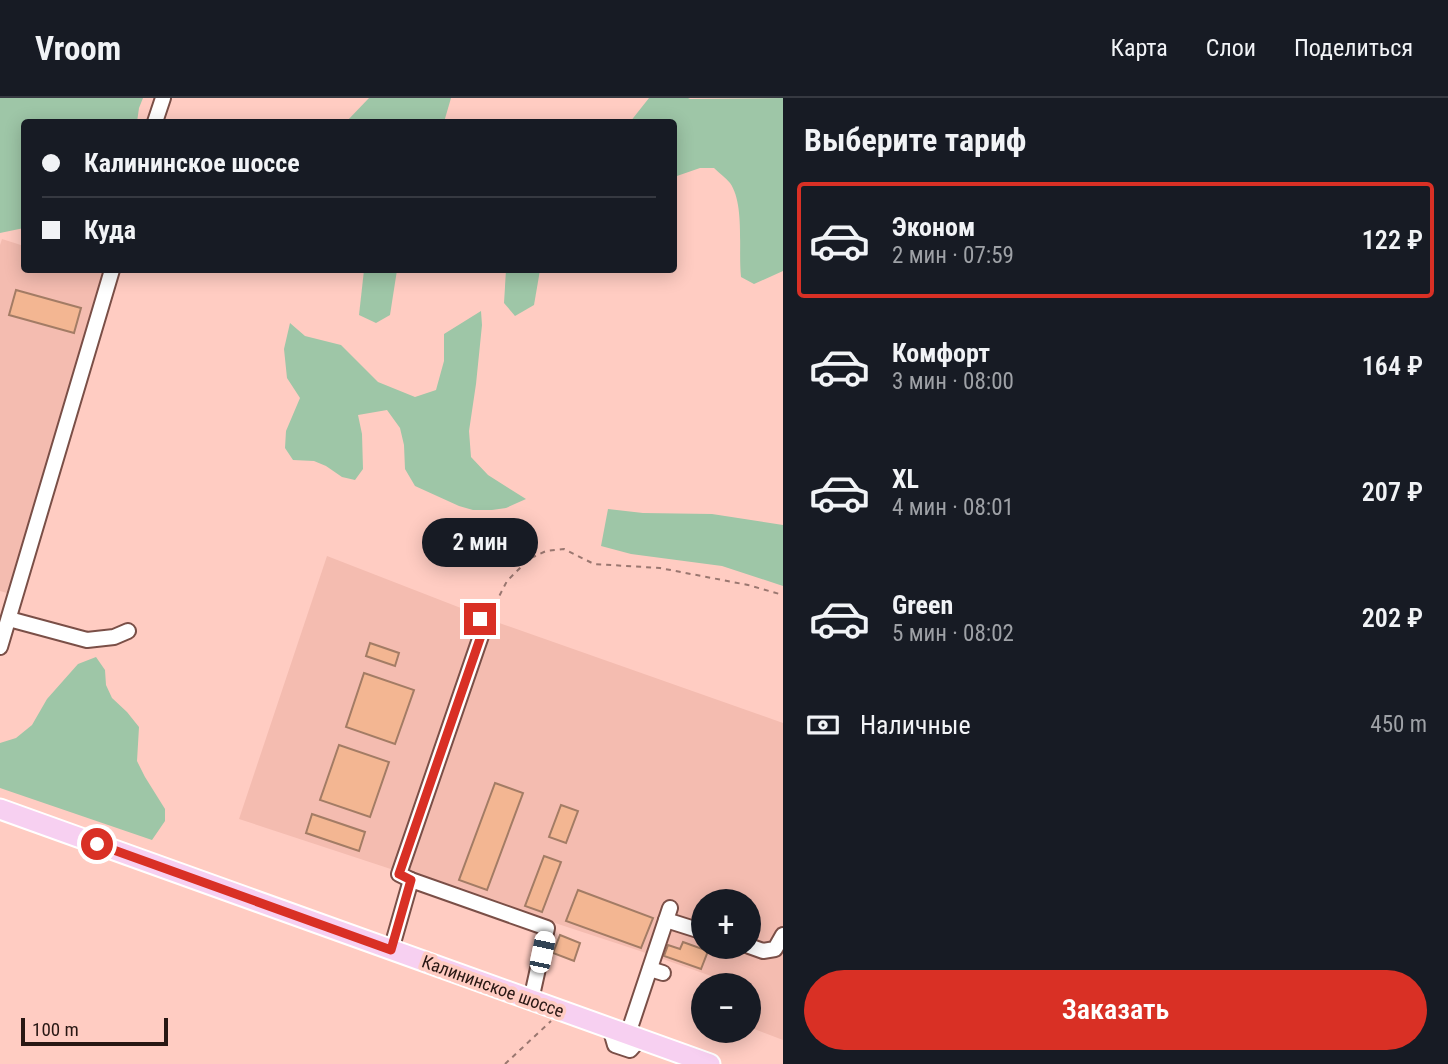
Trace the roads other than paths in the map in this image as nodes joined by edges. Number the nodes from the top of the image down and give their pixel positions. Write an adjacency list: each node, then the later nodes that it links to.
1 (163, 98): 2 (street)
2 (156, 119)
3 (111, 273): 4 (street)
4 (9, 619): 6 (street); 7 (street)
5 (480, 619): 9 (street)
6 (128, 631)
7 (0, 647)
8 (0, 809): 12 (main road, Калининское шоссе)
9 (411, 880): 12 (street); 14 (street)
10 (691, 926): 15 (street)
11 (783, 935): 13 (street)
12 (391, 950): 14 (main road, Калининское шоссе)
13 (761, 950)
14 (531, 1000): 15 (main road, Калининское шоссе)
15 (626, 1034): 16 (main road, Калининское шоссе)
16 (710, 1064)

